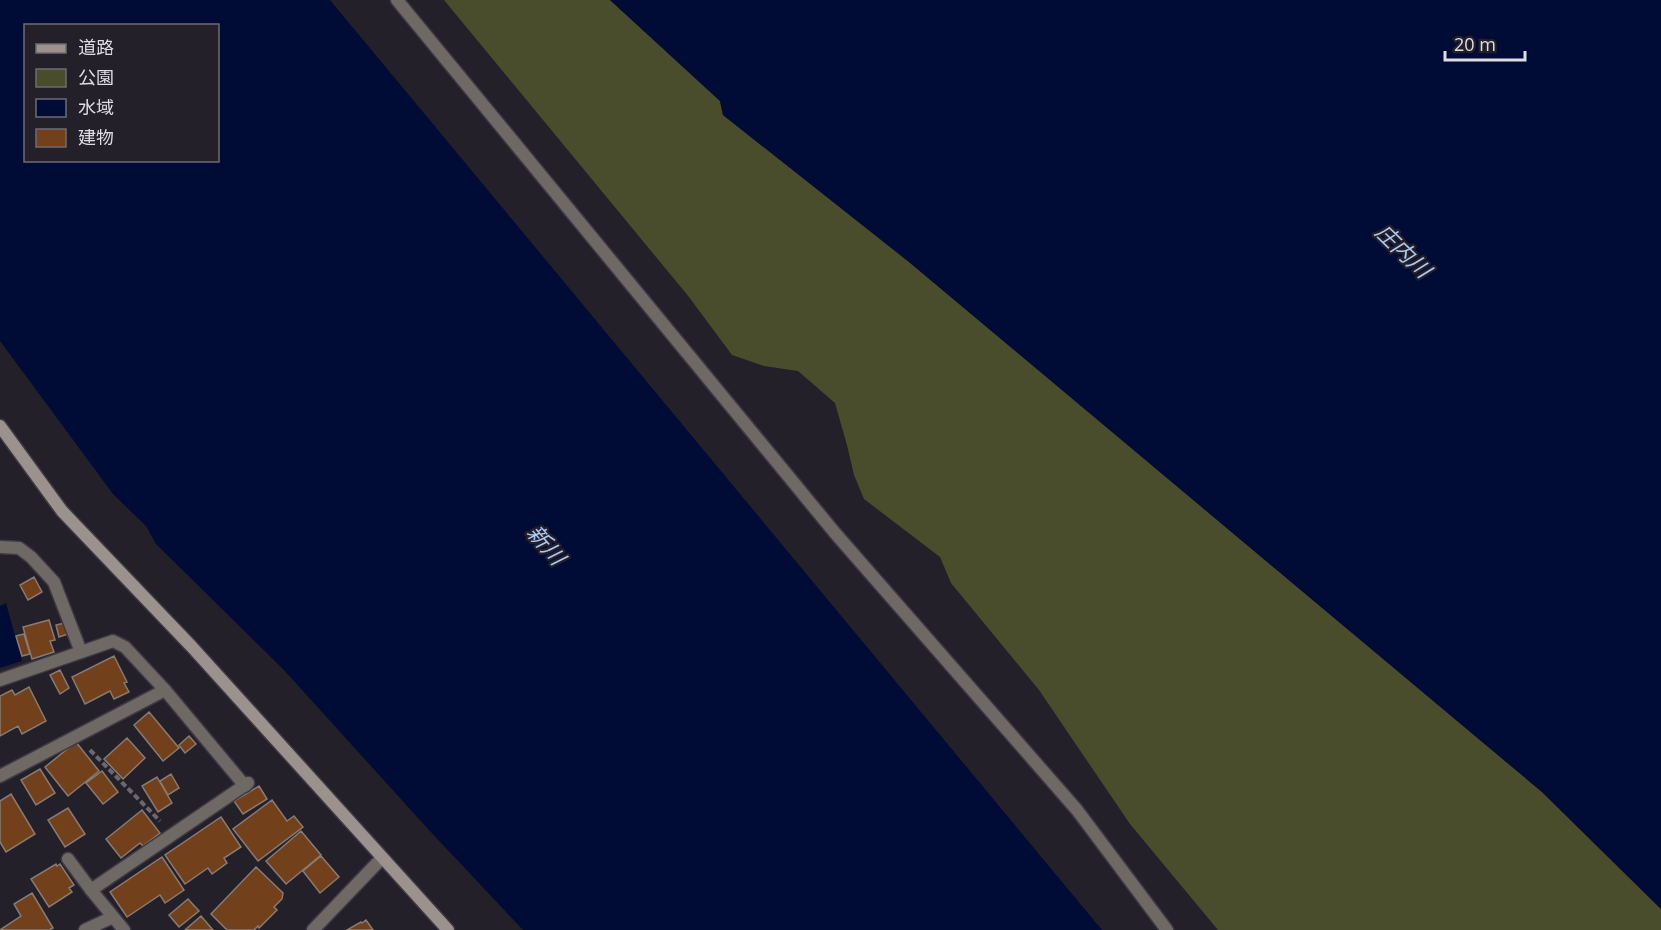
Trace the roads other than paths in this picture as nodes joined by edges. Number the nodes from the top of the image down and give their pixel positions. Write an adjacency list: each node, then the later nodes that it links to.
1 (397, 0): 16 (street)
2 (0, 426): 8 (street)
3 (0, 547): 4 (street)
4 (81, 652): 5 (street); 6 (street)
5 (0, 680)
6 (165, 690): 7 (street); 10 (street)
7 (0, 776)
8 (382, 858): 14 (street); 15 (street)
9 (68, 859): 10 (street)
10 (91, 890): 11 (street)
11 (113, 917): 12 (street); 13 (street)
12 (85, 930)
13 (124, 930)
14 (313, 930)
15 (448, 930)
16 (1167, 930)

